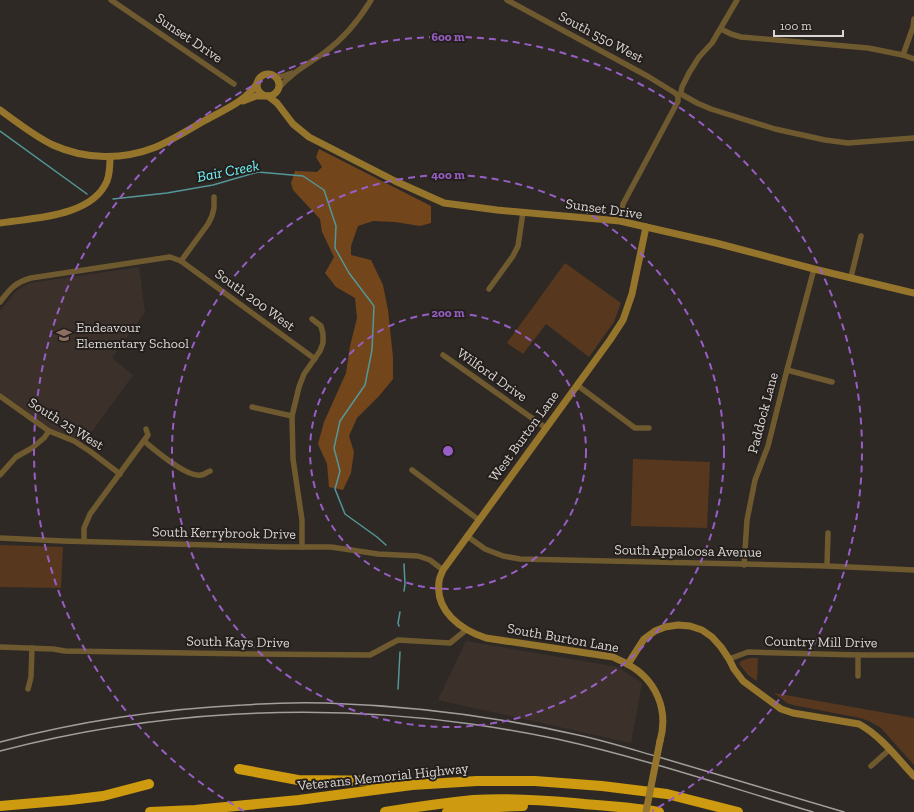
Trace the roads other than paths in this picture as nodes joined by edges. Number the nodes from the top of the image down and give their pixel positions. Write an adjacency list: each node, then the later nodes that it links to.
1 (111, 0): 12 (street, Sunset Drive)
2 (371, 0): 9 (street)
3 (507, 0): 14 (street, South 550 West)
4 (736, 0): 6 (street)
5 (914, 19): 7 (street)
6 (721, 29): 7 (street); 14 (street)
7 (904, 55): 8 (street)
8 (914, 58)
9 (296, 71): 10 (street); 13 (street)
10 (272, 75): 11 (street); 13 (street)
11 (258, 82): 15 (street); 16 (street)
12 (234, 84)
13 (278, 90): 15 (street); 18 (street)
14 (680, 95): 19 (street, South 550 West); 23 (street)
15 (266, 96): 16 (street); 18 (street, Sunset Drive)
16 (234, 104): 20 (street)
17 (0, 110): 20 (street)
18 (283, 112): 22 (street, Sunset Drive)
19 (914, 138)
20 (110, 157): 24 (street)
21 (214, 197): 27 (street)
22 (523, 212): 23 (street, Sunset Drive); 30 (street)
23 (620, 221): 25 (street, Sunset Drive)
24 (0, 223)
25 (646, 228): 28 (street, Sunset Drive); 38 (street, West Burton Lane)
26 (861, 236): 29 (street)
27 (181, 261): 32 (street); 35 (street, South 200 West)
28 (814, 269): 29 (street, Sunset Drive); 36 (street, Paddock Lane)
29 (851, 277): 31 (street, Sunset Drive)
30 (489, 289)
31 (914, 293)
32 (0, 302)
33 (312, 319): 35 (street)
34 (443, 355): 43 (street, Wilford Drive)
35 (315, 359): 41 (street)
36 (786, 370): 37 (street); 57 (street, Paddock Lane)
37 (832, 382)
38 (577, 385): 43 (street, West Burton Lane); 44 (street)
39 (0, 396): 45 (street, South 25 West)
40 (252, 407): 41 (street)
41 (292, 416): 56 (street)
42 (146, 428): 46 (street)
43 (546, 428): 51 (street, West Burton Lane)
44 (649, 428)
45 (49, 431): 49 (street, South 25 West); 50 (street)
46 (144, 441): 48 (street); 49 (street)
47 (412, 470): 51 (street)
48 (210, 471)
49 (120, 474): 55 (street)
50 (0, 475)
51 (479, 520): 53 (street, West Burton Lane)
52 (828, 533): 58 (street)
53 (467, 536): 57 (street, South Appaloosa Avenue); 59 (street, West Burton Lane)
54 (0, 538): 55 (street, South Kerrybrook Drive)
55 (84, 541): 56 (street, South Kerrybrook Drive)
56 (302, 547): 59 (street, South Kerrybrook Drive)
57 (744, 565): 58 (street, South Appaloosa Avenue)
58 (827, 566): 60 (street, South Appaloosa Avenue)
59 (443, 570): 61 (street, West Burton Lane)
60 (914, 570)
61 (466, 630): 62 (street, West Burton Lane); 64 (street, South Kays Drive)
62 (486, 638): 68 (street, South Burton Lane)
63 (0, 647): 64 (street, South Kays Drive)
64 (32, 648): 70 (street)
65 (858, 655): 66 (street, Country Mill Drive); 67 (street, Country Mill Drive); 69 (street)
66 (914, 655)
67 (730, 659): 68 (street); 71 (street)
68 (628, 664): 82 (street, South Burton Lane, bridge)
69 (858, 676)
70 (28, 689)
71 (890, 749): 72 (street); 74 (street)
72 (871, 766)
73 (239, 769): 75 (highway)
74 (914, 776)
75 (477, 781): 79 (highway, Veterans Memorial Highway); 84 (highway, Veterans Memorial Highway)
76 (149, 784): 77 (highway)
77 (0, 806)
78 (628, 808): 80 (highway); 81 (highway); 83 (highway)
79 (150, 812)
80 (386, 812)
81 (447, 812)
82 (646, 812)
83 (659, 812)
84 (738, 812)

